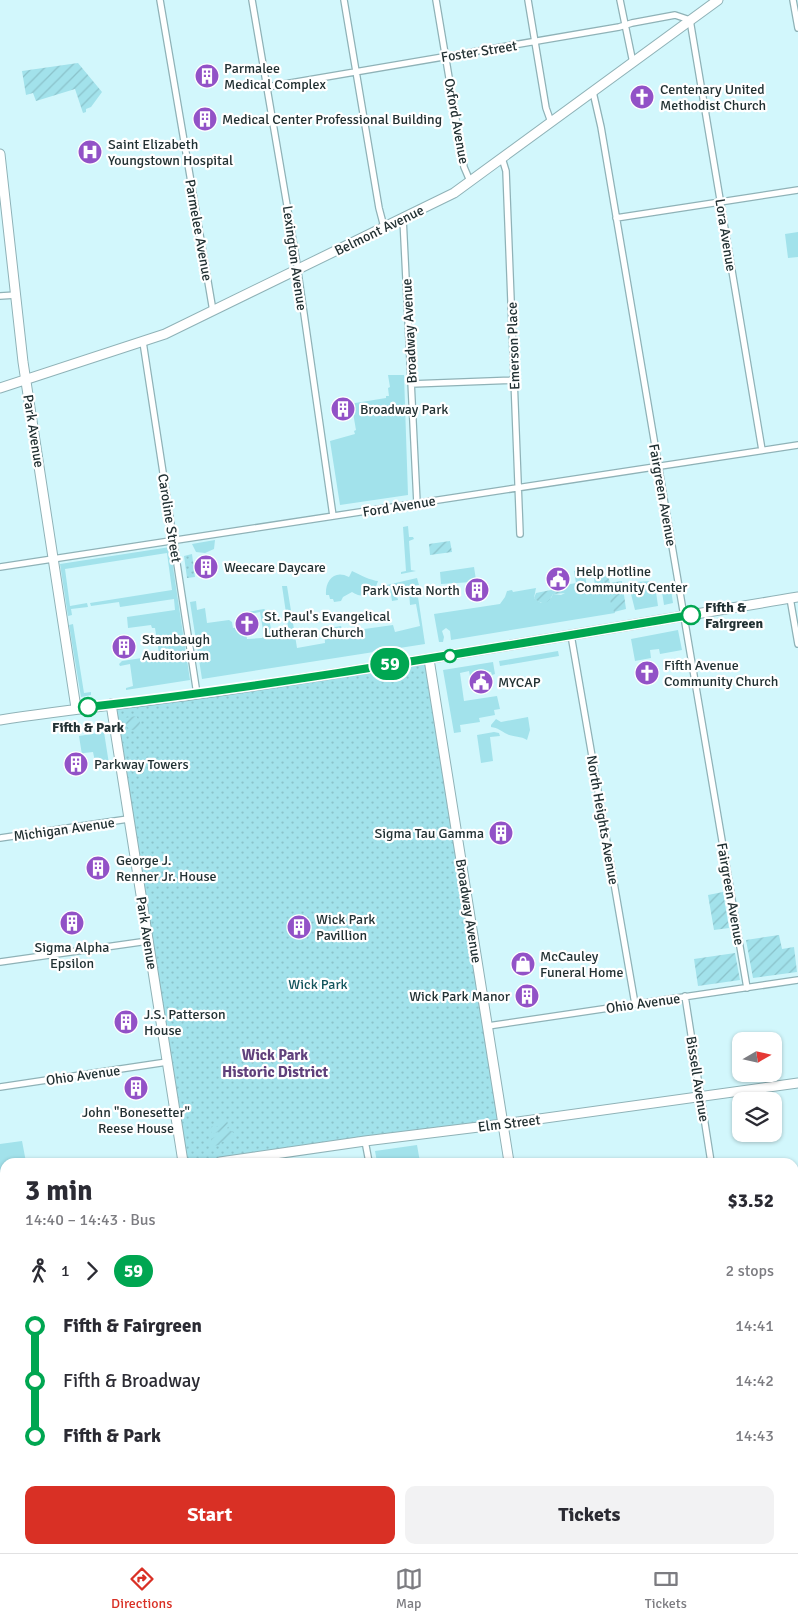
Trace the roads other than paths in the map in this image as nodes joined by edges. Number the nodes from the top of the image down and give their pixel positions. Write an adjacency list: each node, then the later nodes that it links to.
1 (160, 0): 30 (street, Parmelee Avenue)
2 (252, 0): 16 (street, Lexington Avenue)
3 (344, 0): 15 (street)
4 (436, 0): 13 (street, Oxford Avenue)
5 (528, 0): 12 (street)
6 (620, 0): 10 (street)
7 (718, 0): 9 (street, Belmont Avenue)
8 (793, 0): 11 (street)
9 (690, 20): 10 (street, Foster Street); 14 (street, Belmont Avenue); 23 (street, Lora Avenue)
10 (624, 25): 12 (street, Foster Street); 14 (street)
11 (798, 28)
12 (535, 42): 13 (street, Foster Street); 18 (street)
13 (446, 56): 15 (street, Foster Street); 21 (street, Oxford Avenue)
14 (633, 63): 17 (street, Belmont Avenue)
15 (356, 71): 16 (street, Foster Street); 26 (street)
16 (267, 87): 27 (street, Lexington Avenue)
17 (593, 92): 18 (street, Belmont Avenue); 25 (street, Fairgreen Avenue)
18 (551, 122): 20 (street, Belmont Avenue)
19 (0, 154): 28 (street, Park Avenue)
20 (502, 158): 21 (street, Belmont Avenue); 33 (street, Emerson Place)
21 (470, 181): 24 (street, Belmont Avenue)
22 (798, 190): 23 (street)
23 (721, 202): 25 (street); 37 (street, Lora Avenue)
24 (403, 218): 26 (street, Belmont Avenue); 34 (street, Broadway Avenue)
25 (616, 218): 38 (street, Fairgreen Avenue)
26 (384, 227): 27 (street, Belmont Avenue)
27 (297, 269): 30 (street, Belmont Avenue); 41 (street, Lexington Avenue)
28 (16, 295): 29 (street); 32 (street, Park Avenue)
29 (0, 296)
30 (213, 311): 31 (street, Belmont Avenue)
31 (144, 342): 32 (street, Belmont Avenue); 43 (street, Caroline Street)
32 (26, 379): 35 (street, Belmont Avenue); 44 (street, Park Avenue)
33 (514, 380): 34 (street); 39 (street, Emerson Place)
34 (411, 384): 40 (street, Broadway Avenue)
35 (0, 388)
36 (798, 445): 37 (street, Ford Avenue)
37 (762, 450): 38 (street, Ford Avenue)
38 (658, 466): 39 (street, Ford Avenue); 47 (street, Fairgreen Avenue)
39 (518, 488): 40 (street, Ford Avenue); 42 (street, Emerson Place)
40 (417, 503): 41 (street, Ford Avenue)
41 (333, 516): 43 (street, Ford Avenue)
42 (520, 534)
43 (174, 540): 44 (street, Ford Avenue); 51 (street, Caroline Street)
44 (53, 559): 45 (street, Ford Avenue); 53 (street, Park Avenue)
45 (0, 567)
46 (794, 597): 47 (street); 49 (street)
47 (684, 616): 48 (street); 60 (street, Fairgreen Avenue)
48 (571, 635): 50 (street); 62 (street, North Heights Avenue)
49 (798, 644)
50 (430, 659): 51 (street); 63 (street, Broadway Avenue)
51 (197, 694): 52 (street)
52 (111, 704): 53 (street); 55 (street, Park Avenue)
53 (76, 708): 54 (street)
54 (0, 720)
55 (128, 819): 56 (street, Michigan Avenue); 57 (street, Park Avenue)
56 (0, 838)
57 (148, 941): 58 (street); 64 (street, Park Avenue)
58 (0, 962)
59 (798, 980): 60 (street, Ohio Avenue)
60 (747, 988): 61 (street, Ohio Avenue)
61 (685, 996): 62 (street, Ohio Avenue); 67 (street, Bissell Avenue)
62 (635, 1004): 63 (street, Ohio Avenue)
63 (488, 1026): 68 (street, Broadway Avenue)
64 (167, 1062): 66 (street, Ohio Avenue); 70 (street, Park Avenue)
65 (798, 1083): 67 (street, Elm Street)
66 (0, 1087)
67 (701, 1096): 68 (street, Elm Street); 74 (street, Bissell Avenue)
68 (503, 1124): 69 (street, Elm Street); 73 (street, Broadway Avenue)
69 (365, 1141): 71 (street, Elm Street); 72 (street)
70 (182, 1158)
71 (268, 1158)
72 (368, 1158)
73 (508, 1158)
74 (710, 1158)

